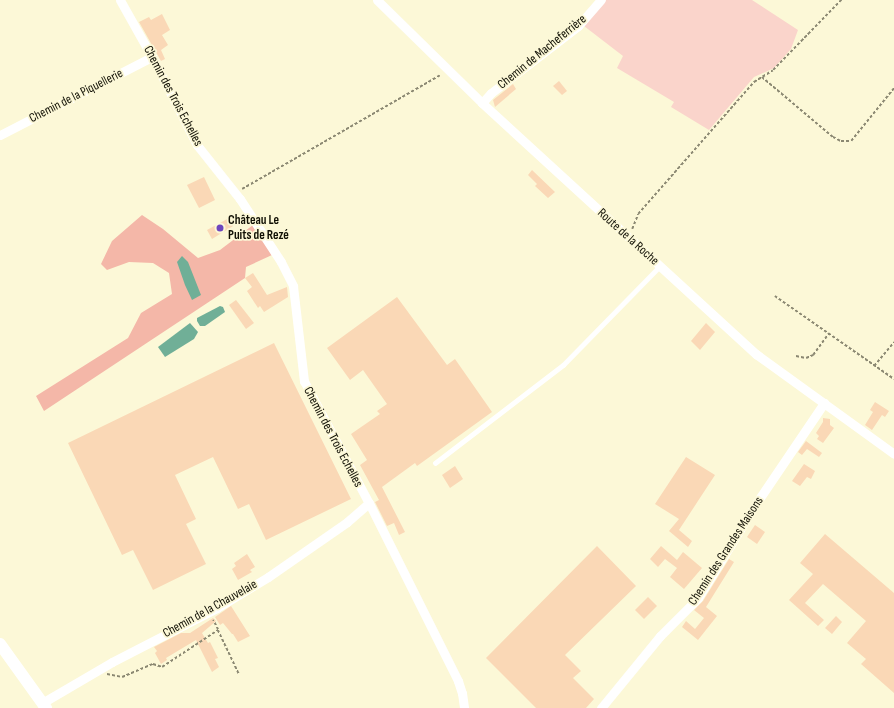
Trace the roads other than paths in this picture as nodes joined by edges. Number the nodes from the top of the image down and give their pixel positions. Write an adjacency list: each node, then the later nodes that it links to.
1 (120, 0): 4 (street, Chemin des Trois Echelles)
2 (378, 0): 5 (street, Route de la Roche)
3 (601, 0): 5 (street, Chemin de Macheferrière)
4 (152, 57): 6 (street, Chemin de la Piquellerie); 11 (street, Chemin des Trois Echelles)
5 (482, 103): 7 (street, Route de la Roche)
6 (0, 135)
7 (660, 266): 8 (street, Route de la Roche); 10 (lane)
8 (824, 403): 9 (street, Route de la Roche); 15 (street, Chemin des Grandes Maisons)
9 (894, 454)
10 (435, 463)
11 (369, 503): 13 (street, Chemin de la Chauvelaie); 14 (street, Chemin des Trois Echelles)
12 (0, 644): 13 (street)
13 (44, 705)
14 (464, 708)
15 (601, 708)

